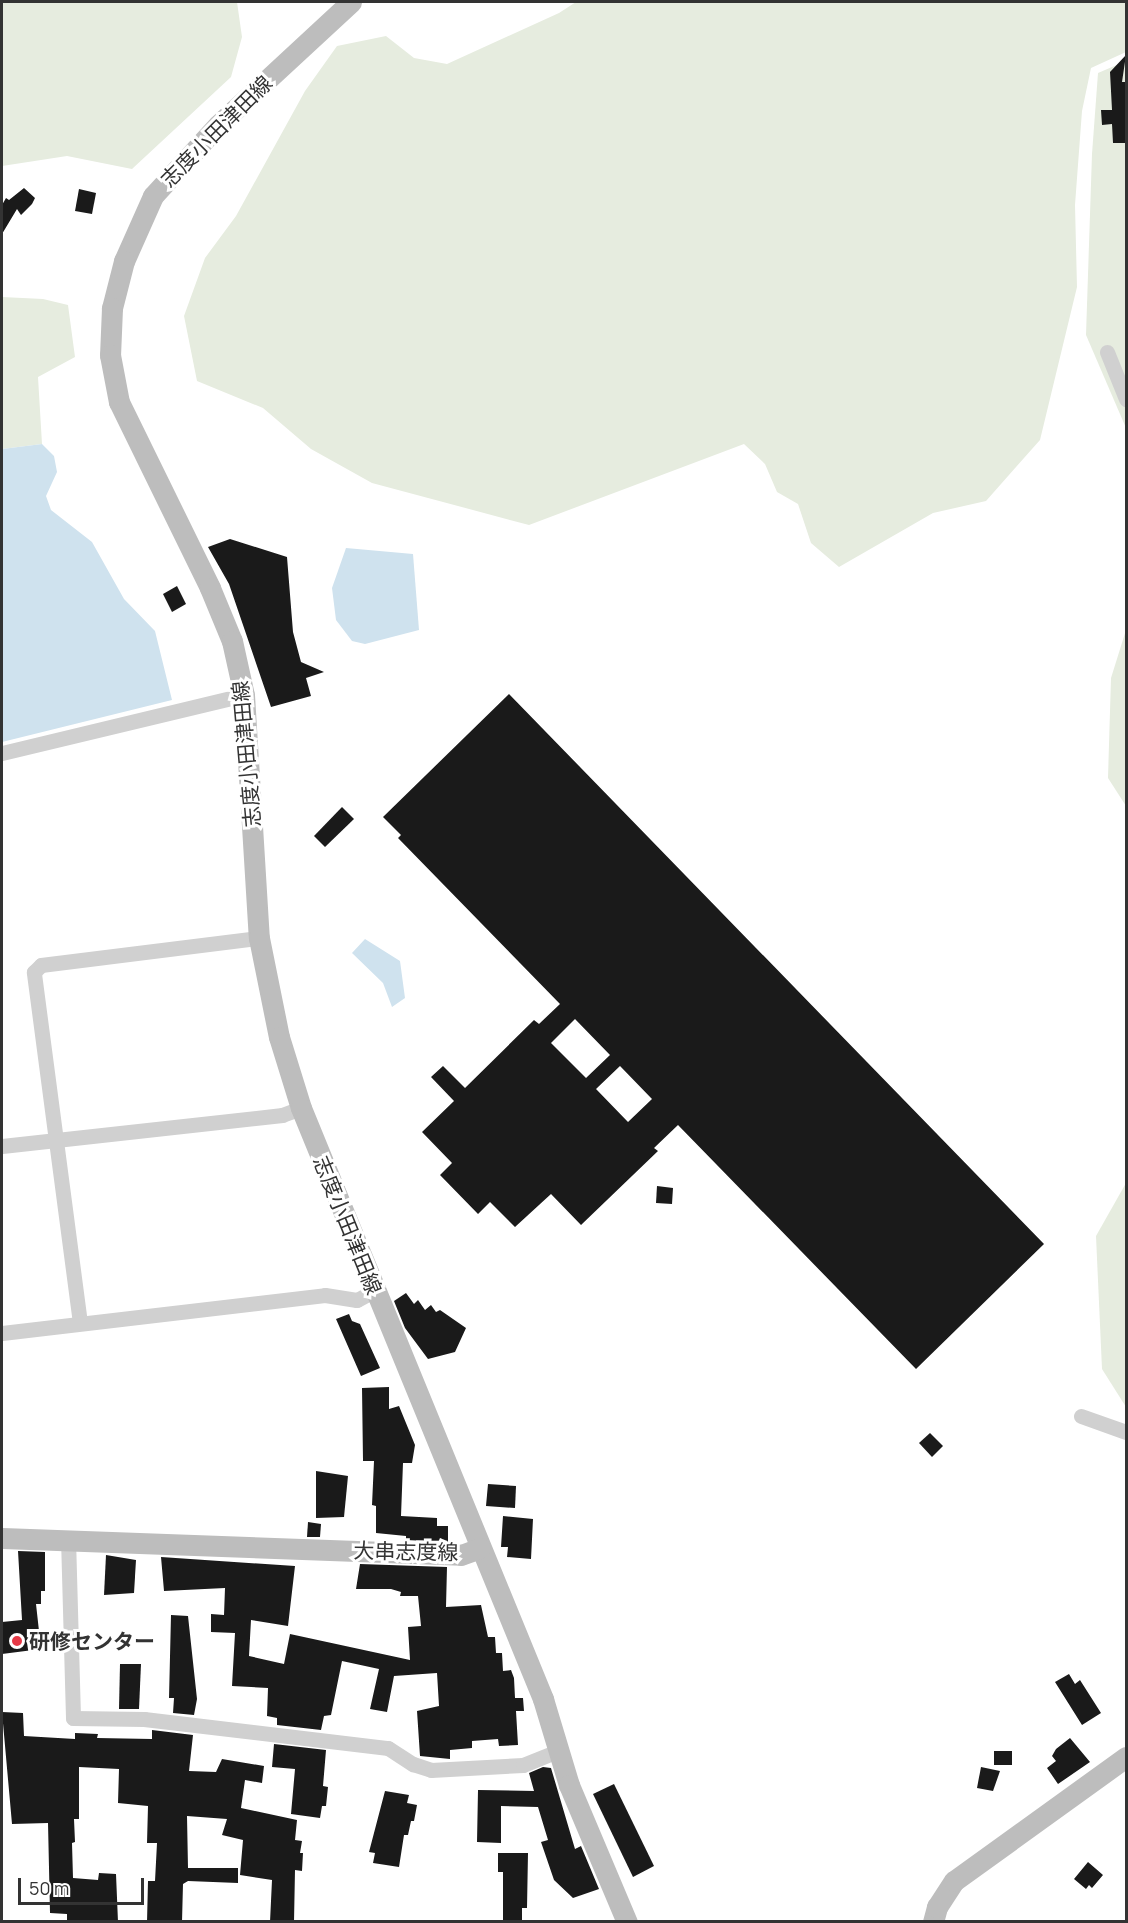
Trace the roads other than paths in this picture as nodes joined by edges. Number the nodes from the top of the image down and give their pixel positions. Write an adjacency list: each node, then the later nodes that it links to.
1 (351, 2): 4 (main road, 志度小田津田線)
2 (1107, 352): 3 (street)
3 (1126, 399)
4 (244, 695): 5 (street); 6 (main road, 志度小田津田線)
5 (2, 753)
6 (259, 938): 7 (main road, 志度小田津田線); 8 (street)
7 (301, 1108): 8 (street); 10 (main road, 志度小田津田線)
8 (59, 1139): 9 (street); 11 (street)
9 (2, 1146)
10 (375, 1290): 11 (street); 17 (main road, 志度小田津田線)
11 (80, 1323): 12 (street)
12 (2, 1333)
13 (1081, 1416): 14 (street)
14 (1126, 1432)
15 (2, 1538): 16 (main road, 大串志度線)
16 (68, 1539): 17 (main road, 大串志度線); 18 (street)
17 (480, 1548): 18 (main road, 大串志度線)
18 (557, 1751): 20 (main road, 大串志度線)
19 (1126, 1757): 21 (main road)
20 (627, 1922)
21 (933, 1922)

